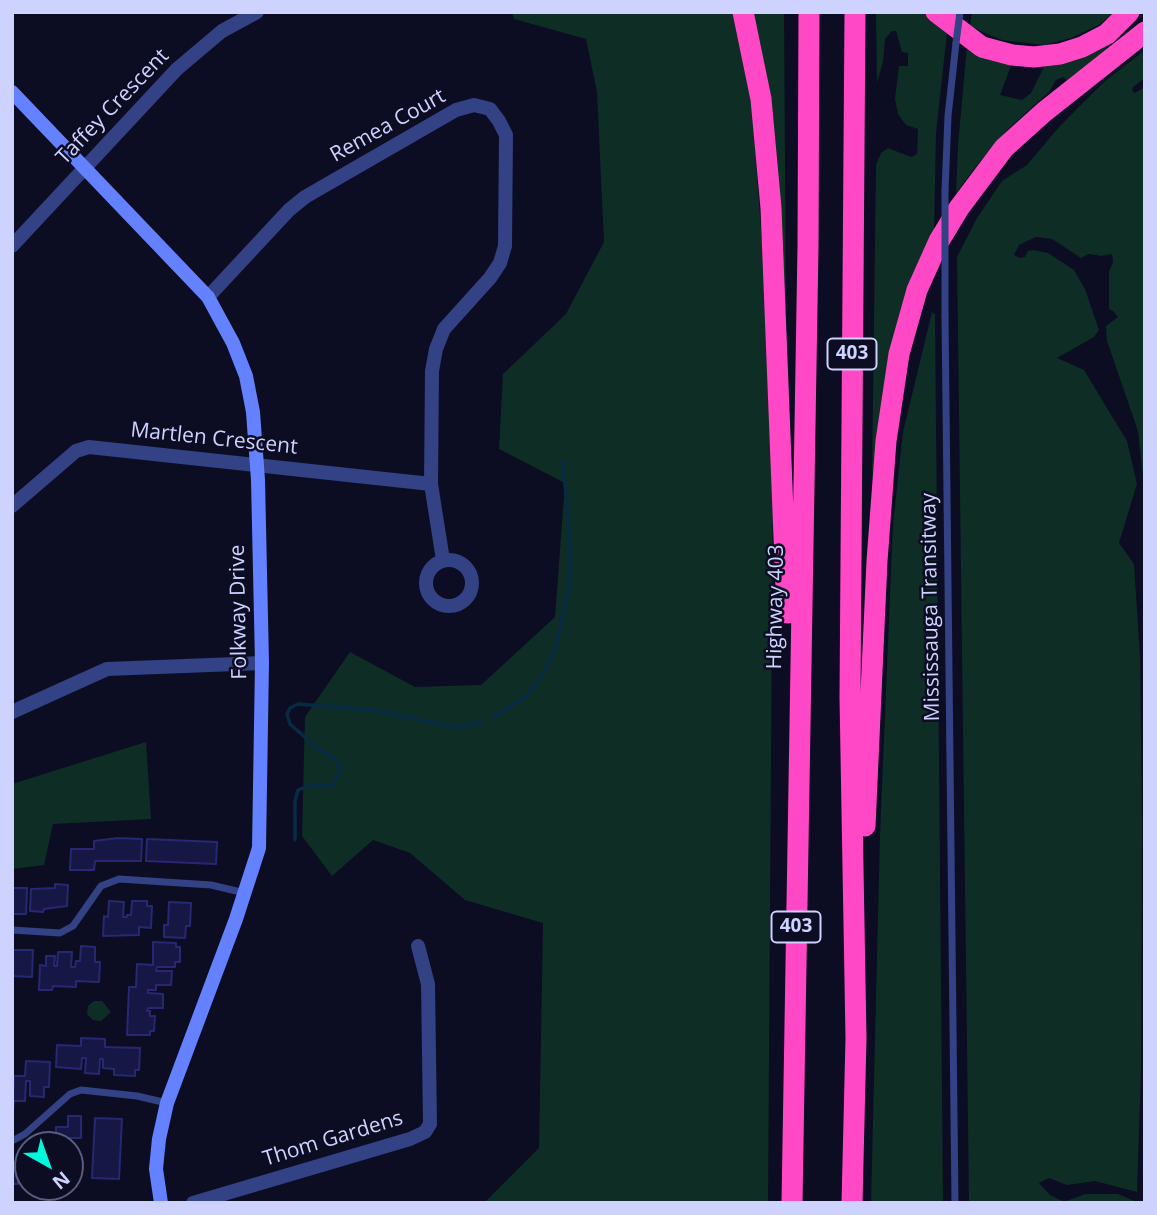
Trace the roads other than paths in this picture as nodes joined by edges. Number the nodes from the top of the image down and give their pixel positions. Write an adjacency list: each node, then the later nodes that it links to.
1 (257, 12): 10 (street, Taffey Crescent)
2 (743, 12): 17 (highway)
3 (809, 12): 17 (highway, Highway 403 / 403)
4 (855, 12): 23 (highway, 403)
5 (936, 12): 7 (highway)
6 (960, 12): 30 (lane, Mississauga Transitway, bridge)
7 (1129, 12)
8 (1145, 32): 23 (highway)
9 (12, 92): 10 (street, Folkway Drive)
10 (84, 167): 11 (street, Taffey Crescent); 12 (street, Folkway Drive)
11 (12, 247)
12 (208, 297): 13 (street, Folkway Drive); 14 (street, Remea Court)
13 (257, 464): 14 (street, Martlen Crescent); 15 (street, Martlen Crescent); 18 (street, Folkway Drive)
14 (431, 484): 16 (street, Remea Court)
15 (12, 506)
16 (443, 561)
17 (800, 651): 28 (highway, Highway 403 / 403)
18 (262, 663): 19 (street); 20 (street, Folkway Drive)
19 (12, 712)
20 (246, 894): 21 (lane); 24 (street, Folkway Drive)
21 (12, 930)
22 (418, 946): 27 (street, Thom Gardens)
23 (856, 1038): 29 (highway, 403)
24 (167, 1104): 25 (lane); 26 (street, Folkway Drive)
25 (12, 1141)
26 (161, 1203)
27 (192, 1203)
28 (792, 1203)
29 (852, 1203)
30 (955, 1203)

